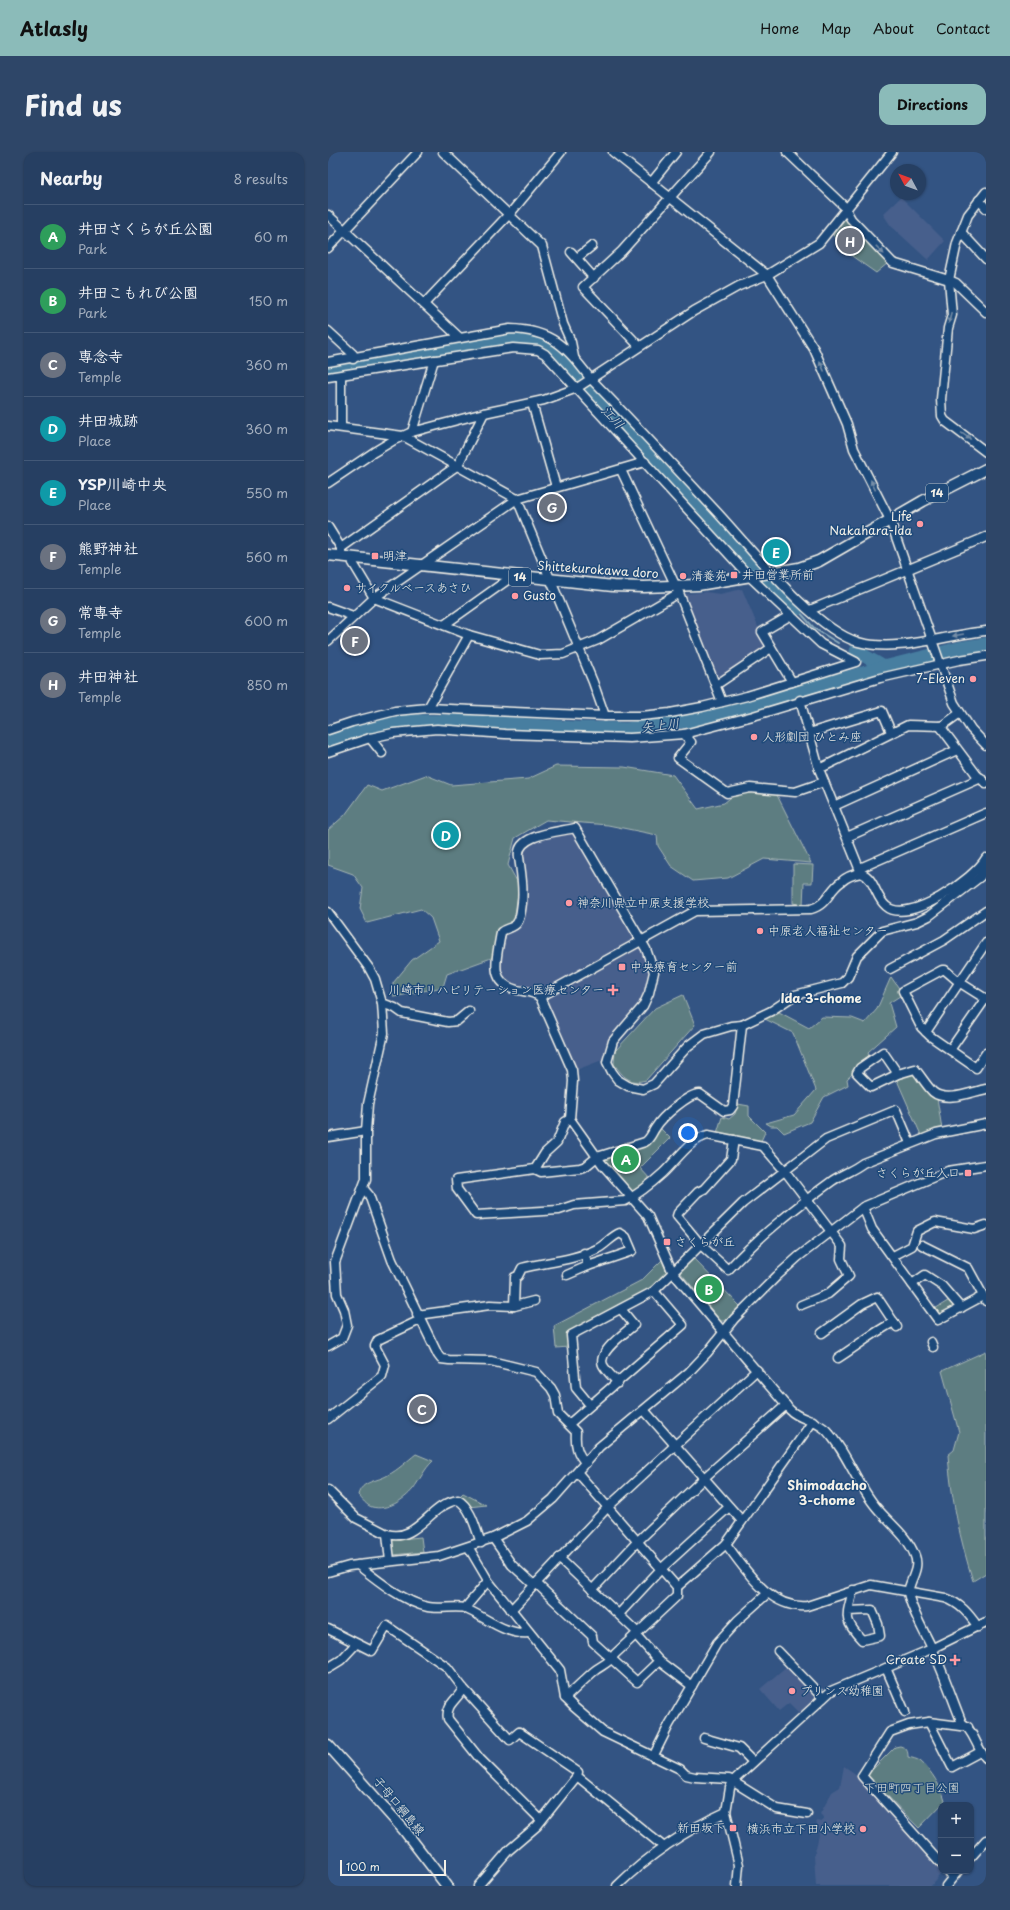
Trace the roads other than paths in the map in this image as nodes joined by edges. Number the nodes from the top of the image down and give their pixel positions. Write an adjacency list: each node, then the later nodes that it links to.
1 (418, 152): 17 (street)
2 (443, 152): 15 (street)
3 (561, 152): 15 (street)
4 (613, 152): 9 (street)
5 (676, 152): 9 (street)
6 (711, 152): 11 (street)
7 (787, 152): 14 (street)
8 (892, 152): 14 (street)
9 (651, 183): 11 (street)
10 (986, 192): 12 (street)
11 (671, 198): 24 (street); 25 (street)
12 (979, 200): 13 (street); 18 (street)
13 (986, 208)
14 (846, 210): 24 (street); 26 (street, one-way to 26)
15 (509, 214): 27 (street); 32 (street)
16 (328, 215): 17 (street)
17 (345, 230): 20 (street); 27 (street)
18 (961, 232): 23 (street); 26 (street)
19 (592, 246): 22 (street)
20 (328, 248)
21 (571, 252): 22 (street)
22 (577, 258): 25 (street)
23 (986, 259)
24 (767, 275): 31 (street); 55 (street, one-way to 24)
25 (594, 278): 31 (street)
26 (949, 280): 28 (street); 46 (street, one-way to 46)
27 (424, 304): 30 (street)
28 (986, 312)
29 (328, 331): 33 (street)
30 (460, 338): 32 (street); 33 (street)
31 (639, 346): 38 (street)
32 (575, 358): 38 (street)
33 (353, 359): 35 (street)
34 (434, 360): 36 (street); 39 (street); 44 (street)
35 (328, 362)
36 (341, 376): 37 (street); 43 (street)
37 (328, 378)
38 (590, 378): 39 (street); 64 (street)
39 (577, 388): 40 (street); 47 (street)
40 (532, 403): 41 (street); 53 (street)
41 (484, 413): 44 (street); 48 (street)
42 (328, 426): 43 (street)
43 (341, 427): 45 (street)
44 (412, 432): 45 (street)
45 (403, 436): 48 (street); 52 (street)
46 (986, 452)
47 (645, 462): 50 (street); 65 (street)
48 (458, 465): 54 (street); 58 (street)
49 (986, 469): 55 (main road, Shittekurokawa doro / 14)
50 (621, 470): 53 (street); 68 (street)
51 (986, 474): 55 (main road, Shittekurokawa doro / 14)
52 (328, 483)
53 (556, 487): 54 (street)
54 (517, 499): 62 (street); 67 (street)
55 (890, 522): 63 (street); 64 (main road, Shittekurokawa doro / 14)
56 (328, 527): 58 (street)
57 (986, 537): 63 (street)
58 (341, 552): 59 (main road, Shittekurokawa doro / 14); 62 (main road, Shittekurokawa doro / 14)
59 (328, 555)
60 (328, 560): 61 (main road, Shittekurokawa doro / 14)
61 (353, 563): 62 (main road, Shittekurokawa doro / 14); 69 (street)
62 (415, 568): 66 (main road, Shittekurokawa doro / 14); 67 (main road, Shittekurokawa doro / 14); 69 (street)
63 (907, 571): 71 (street); 78 (street)
64 (775, 575): 65 (main road, Shittekurokawa doro / 14); 71 (street)
65 (752, 579): 68 (main road, Shittekurokawa doro / 14); 72 (street)
66 (506, 581): 67 (main road, Shittekurokawa doro / 14); 74 (street)
67 (551, 583): 68 (main road, Shittekurokawa doro / 14); 79 (street)
68 (677, 590): 79 (street); 84 (street)
69 (374, 598): 73 (street); 74 (street)
70 (328, 607): 73 (street)
71 (810, 610): 78 (street)
72 (790, 615): 80 (street); 83 (street)
73 (353, 616): 77 (street)
74 (444, 625): 76 (street)
75 (986, 631): 78 (street, one-way to 78)
76 (469, 636): 79 (street); 87 (street)
77 (328, 641)
78 (932, 641): 82 (street)
79 (578, 648): 89 (street)
80 (771, 648): 83 (street); 84 (street)
81 (986, 656): 82 (street)
82 (939, 663): 85 (street); 88 (street)
83 (792, 682): 86 (street)
84 (716, 685): 86 (street)
85 (800, 700): 93 (street); 94 (street)
86 (722, 702): 89 (street)
87 (428, 708): 89 (street); 91 (street)
88 (960, 713): 90 (street); 96 (street)
89 (605, 716)
90 (940, 726): 92 (street); 97 (street)
91 (328, 730)
92 (891, 732): 93 (street); 100 (street)
93 (809, 733): 100 (street)
94 (684, 734): 95 (street); 102 (street)
95 (370, 738): 98 (street); 99 (street)
96 (986, 745)
97 (957, 750): 101 (street); 103 (street)
98 (328, 752)
99 (382, 753)
100 (819, 769): 102 (street)
101 (983, 781): 105 (street)
102 (824, 782): 103 (street)
103 (834, 806): 105 (street)
104 (986, 813): 108 (street)
105 (847, 837): 108 (street)
106 (986, 858): 108 (street)
107 (986, 869): 119 (street)
108 (861, 870): 111 (street)
109 (986, 911): 113 (street)
110 (328, 912): 117 (street)
111 (641, 940): 115 (street); 115 (street); 119 (street)
112 (986, 943): 114 (street)
113 (890, 969)
114 (959, 982): 116 (street); 120 (street); 120 (street)
115 (540, 997): 125 (street)
116 (986, 999): 121 (street)
117 (382, 1003): 118 (street); 127 (street)
118 (469, 1011)
119 (742, 1025): 131 (street)
120 (926, 1032): 121 (street)
121 (950, 1050): 122 (street)
122 (986, 1053)
123 (898, 1074): 123 (street); 124 (street)
124 (986, 1089)
125 (570, 1119): 131 (street); 133 (street)
126 (986, 1124): 130 (street)
127 (366, 1131): 128 (street); 135 (street)
128 (328, 1137)
129 (734, 1140): 134 (street); 136 (street); 142 (street)
130 (910, 1143): 134 (street); 137 (street)
131 (597, 1157): 133 (street); 136 (street)
132 (986, 1165): 138 (street)
133 (535, 1169): 136 (street)
134 (785, 1170): 137 (street); 142 (street)
135 (363, 1188): 156 (street); 159 (street)
136 (632, 1197): 146 (street)
137 (807, 1200): 140 (street); 142 (street)
138 (863, 1207): 140 (street); 144 (street)
139 (986, 1225): 144 (street)
140 (832, 1231): 152 (street); 157 (street)
141 (922, 1244): 150 (street)
142 (701, 1245): 146 (street)
143 (584, 1253): 145 (street); 145 (street); 153 (street)
144 (892, 1256): 148 (street)
145 (588, 1266): 147 (street)
146 (673, 1273): 149 (street); 157 (street)
147 (567, 1275)
148 (912, 1284): 154 (street); 154 (street)
149 (654, 1291): 155 (street); 162 (street)
150 (985, 1299): 154 (street)
151 (534, 1300): 153 (street)
152 (801, 1305)
153 (514, 1306): 156 (street)
154 (962, 1308)
155 (621, 1309): 162 (street); 163 (street)
156 (419, 1318): 166 (street); 168 (street)
157 (723, 1332): 161 (street); 165 (street)
158 (822, 1333): 160 (street)
159 (328, 1346)
160 (838, 1358)
161 (757, 1370): 164 (street); 169 (street)
162 (618, 1382): 163 (street)
163 (590, 1405): 168 (street)
164 (786, 1405): 167 (street); 172 (street)
165 (644, 1410): 169 (street); 170 (street)
166 (328, 1419)
167 (813, 1421): 176 (street); 193 (street)
168 (569, 1424): 170 (street)
169 (675, 1445): 172 (street); 174 (street)
170 (586, 1463): 171 (street)
171 (578, 1473): 174 (street); 178 (street)
172 (704, 1478): 175 (street); 179 (street)
173 (328, 1490): 177 (street)
174 (608, 1507): 179 (street); 183 (street)
175 (729, 1507): 176 (street); 186 (street)
176 (742, 1521): 181 (street)
177 (387, 1534): 180 (street); 184 (street)
178 (493, 1538): 180 (street); 189 (street)
179 (637, 1542): 186 (street); 191 (street)
180 (481, 1543): 182 (street)
181 (726, 1544): 190 (street); 194 (street)
182 (469, 1548): 184 (street); 188 (street)
183 (559, 1558): 189 (street); 191 (street)
184 (390, 1561): 185 (street)
185 (358, 1565): 187 (street); 195 (street)
186 (661, 1569): 190 (street); 198 (street)
187 (328, 1572)
188 (488, 1581): 195 (street); 196 (street)
189 (535, 1584): 196 (street); 207 (street)
190 (677, 1587): 203 (street)
191 (592, 1590): 198 (street)
192 (854, 1590): 193 (street); 194 (street); 197 (street)
193 (908, 1592): 200 (street); 205 (street)
194 (768, 1593): 211 (street)
195 (464, 1608): 202 (street)
196 (511, 1610): 202 (street)
197 (848, 1611): 197 (street)
198 (619, 1614): 203 (street)
199 (986, 1622): 200 (street)
200 (978, 1627): 205 (street)
201 (328, 1629): 204 (street)
202 (529, 1633): 213 (street)
203 (637, 1634): 207 (street); 208 (street)
204 (356, 1644): 209 (street); 212 (street)
205 (932, 1648): 210 (street); 217 (street)
206 (778, 1651): 214 (street)
207 (612, 1660): 208 (street); 213 (street)
208 (659, 1661): 211 (street)
209 (328, 1668)
210 (886, 1668): 214 (street); 215 (street)
211 (692, 1686): 221 (street)
212 (463, 1688): 224 (street); 228 (street)
213 (565, 1698): 221 (street)
214 (823, 1698): 223 (street)
215 (905, 1712)
216 (929, 1722): 217 (street); 220 (street); 232 (street)
217 (969, 1727): 220 (street)
218 (704, 1738): 223 (street)
219 (328, 1745): 234 (main road, 子母口綱島線)
220 (980, 1752): 222 (street)
221 (653, 1757): 225 (street)
222 (986, 1758)
223 (754, 1762): 225 (street)
224 (577, 1776): 228 (street); 230 (street)
225 (733, 1781): 226 (street); 227 (street)
226 (726, 1812): 230 (street); 237 (street)
227 (807, 1814)
228 (541, 1820): 235 (street)
229 (986, 1840): 231 (street)
230 (664, 1847): 236 (street)
231 (974, 1854)
232 (938, 1861)
233 (952, 1874): 238 (street)
234 (447, 1886)
235 (478, 1886)
236 (617, 1886)
237 (737, 1886)
238 (946, 1886)

